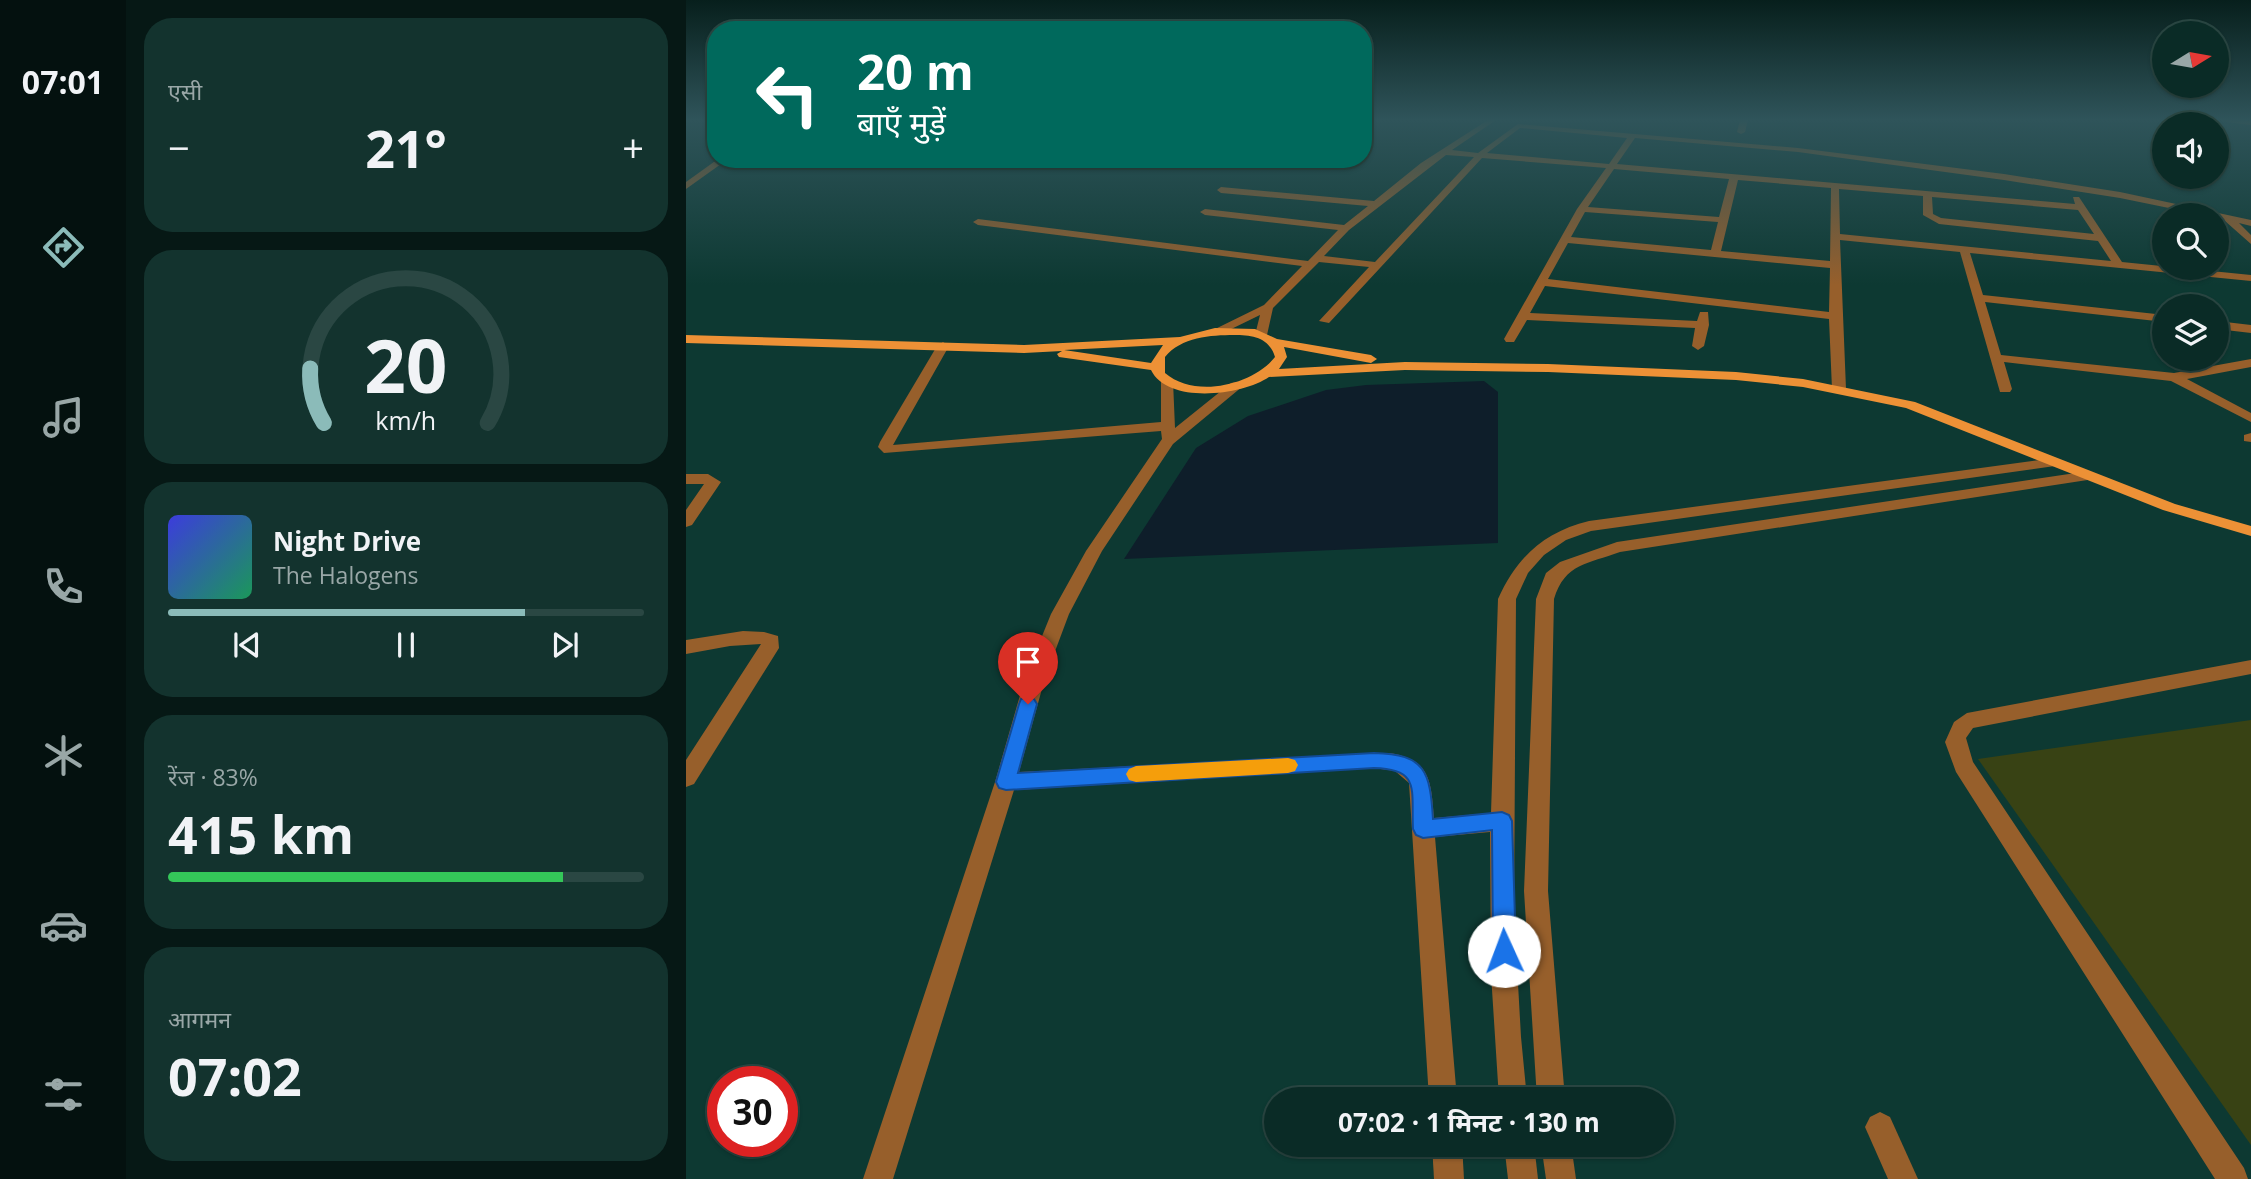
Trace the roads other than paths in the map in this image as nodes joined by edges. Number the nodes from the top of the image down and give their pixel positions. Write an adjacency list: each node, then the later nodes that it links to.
1 (702, 175): 9 (street)
2 (1414, 175): 14 (street)
3 (1461, 175): 31 (street)
4 (1606, 175): 16 (street)
5 (1701, 175): 7 (street)
6 (1981, 175): 10 (street)
7 (1734, 178): 8 (street); 19 (street)
8 (1835, 186): 12 (street); 24 (street)
9 (686, 187)
10 (2069, 187): 13 (street); 15 (street)
11 (1221, 190): 14 (street)
12 (1927, 194): 15 (street); 25 (street)
13 (2152, 203)
14 (1376, 204): 23 (street)
15 (2080, 207): 25 (street)
16 (1582, 209): 19 (street); 26 (street)
17 (1205, 212): 23 (street)
18 (2229, 218): 22 (street)
19 (1723, 220): 29 (street)
20 (978, 222): 30 (street)
21 (2229, 223): 27 (street)
22 (2251, 223)
23 (1346, 228): 30 (street)
24 (1834, 236): 28 (street); 32 (street)
25 (2101, 238): 33 (street)
26 (1567, 240): 29 (street); 35 (street)
27 (2251, 241)
28 (1964, 248): 33 (street); 36 (street)
29 (1715, 253): 32 (street)
30 (1312, 261): 31 (street); 38 (street)
31 (1376, 265): 42 (street)
32 (1836, 265): 40 (street)
33 (2119, 265): 34 (street)
34 (2251, 278)
35 (1542, 282): 37 (street); 39 (street)
36 (1977, 298): 41 (street); 55 (street)
37 (1706, 300): 40 (street); 43 (street)
38 (1268, 307): 46 (street); 47 (street)
39 (1523, 316): 43 (street); 49 (street)
40 (1835, 316): 63 (street)
41 (2152, 318)
42 (1325, 321)
43 (1703, 325): 53 (street)
44 (2229, 326): 45 (street)
45 (2251, 329)
46 (1215, 332): 47 (main road); 50 (main road)
47 (1261, 335): 51 (main road)
48 (686, 339): 52 (main road)
49 (1510, 339)
50 (1183, 340): 54 (main road); 58 (main road)
51 (1275, 342): 57 (main road); 59 (main road)
52 (943, 346): 54 (main road); 66 (street)
53 (1698, 346)
54 (1024, 349): 58 (main road)
55 (1997, 358): 60 (street); 64 (street)
56 (2251, 363): 60 (street)
57 (1405, 366): 59 (main road); 63 (main road)
58 (1156, 368): 61 (main road)
59 (1268, 373): 62 (main road)
60 (2174, 377): 65 (street)
61 (1167, 381): 62 (main road); 66 (street)
62 (1236, 386): 66 (street)
63 (1839, 389): 67 (main road)
64 (2005, 389)
65 (2251, 418)
66 (1168, 434): 77 (street)
67 (2055, 462): 68 (main road); 70 (street)
68 (2089, 476): 71 (street); 73 (main road)
69 (686, 479): 72 (street)
70 (1777, 500): 71 (street); 78 (street)
71 (1796, 520): 82 (street)
72 (686, 522)
73 (2251, 531)
74 (686, 647): 76 (street)
75 (2251, 667): 92 (street)
76 (686, 778)
77 (1006, 782): 79 (street); 87 (street)
78 (1502, 821): 79 (street); 81 (street)
79 (1423, 829): 80 (street)
80 (1442, 1087)
81 (1512, 1087)
82 (1549, 1087)
83 (1880, 1127): 91 (street)
84 (1448, 1157): 88 (street)
85 (1520, 1157): 89 (street)
86 (1557, 1157): 90 (street)
87 (878, 1179)
88 (1449, 1179)
89 (1523, 1179)
90 (1560, 1179)
91 (1903, 1179)
92 (2233, 1179)

